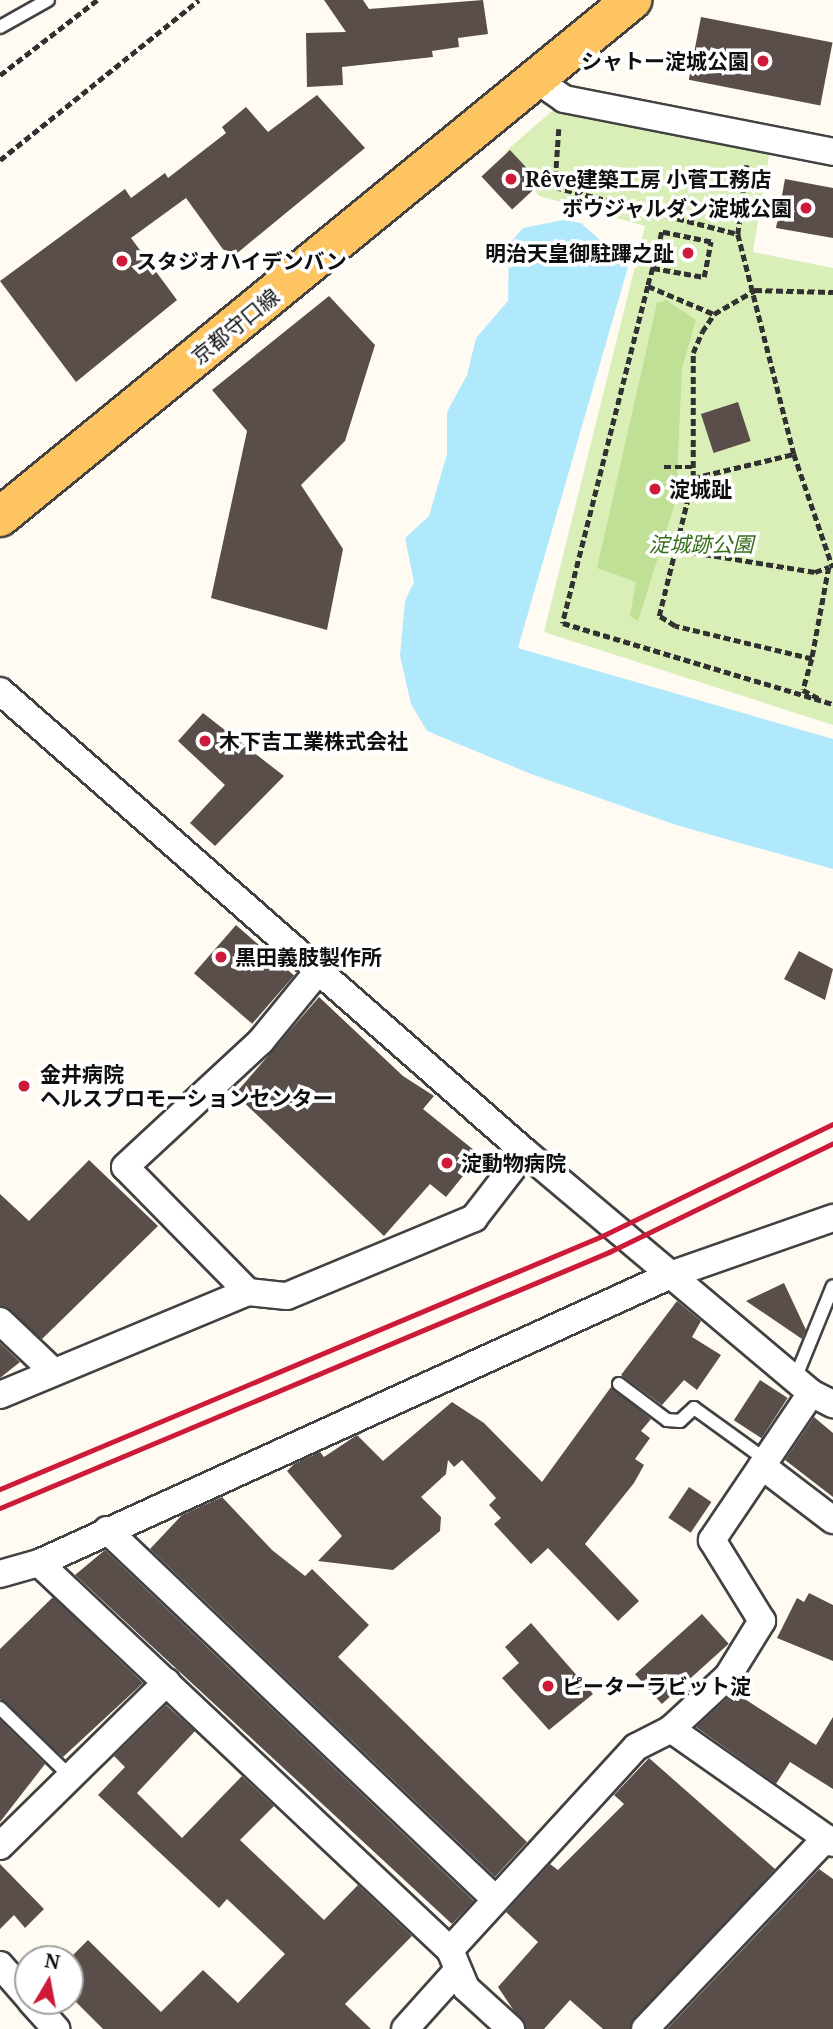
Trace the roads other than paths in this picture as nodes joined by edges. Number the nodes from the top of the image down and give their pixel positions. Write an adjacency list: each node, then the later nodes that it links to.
1 (48, 0): 3 (lane)
2 (632, 0): 4 (main road, 京都守口線)
3 (0, 27)
4 (551, 90): 5 (street); 6 (main road, 京都守口線)
5 (833, 152)
6 (0, 517)
7 (0, 691): 8 (street)
8 (320, 969): 9 (street); 12 (street)
9 (524, 1152): 11 (street); 12 (street)
10 (833, 1218): 11 (street)
11 (673, 1274): 17 (street); 21 (street)
12 (248, 1292): 15 (street)
13 (832, 1292): 17 (lane)
14 (0, 1321): 15 (street)
15 (54, 1372): 18 (street)
16 (619, 1384): 19 (lane)
17 (813, 1392): 19 (street)
18 (0, 1395)
19 (764, 1463): 20 (street); 26 (street)
20 (833, 1520)
21 (107, 1530): 22 (street); 30 (street)
22 (39, 1563): 23 (street); 24 (street)
23 (0, 1574)
24 (167, 1682): 27 (street); 31 (street)
25 (0, 1708): 27 (lane)
26 (671, 1729): 28 (street); 30 (street)
27 (71, 1776): 29 (street)
28 (830, 1840): 38 (street)
29 (0, 1846)
30 (495, 1899): 31 (street)
31 (453, 1961): 36 (street); 37 (street)
32 (0, 1965): 33 (street)
33 (14, 1981)
34 (44, 2015): 35 (street)
35 (56, 2029)
36 (405, 2029)
37 (511, 2029)
38 (645, 2029)

